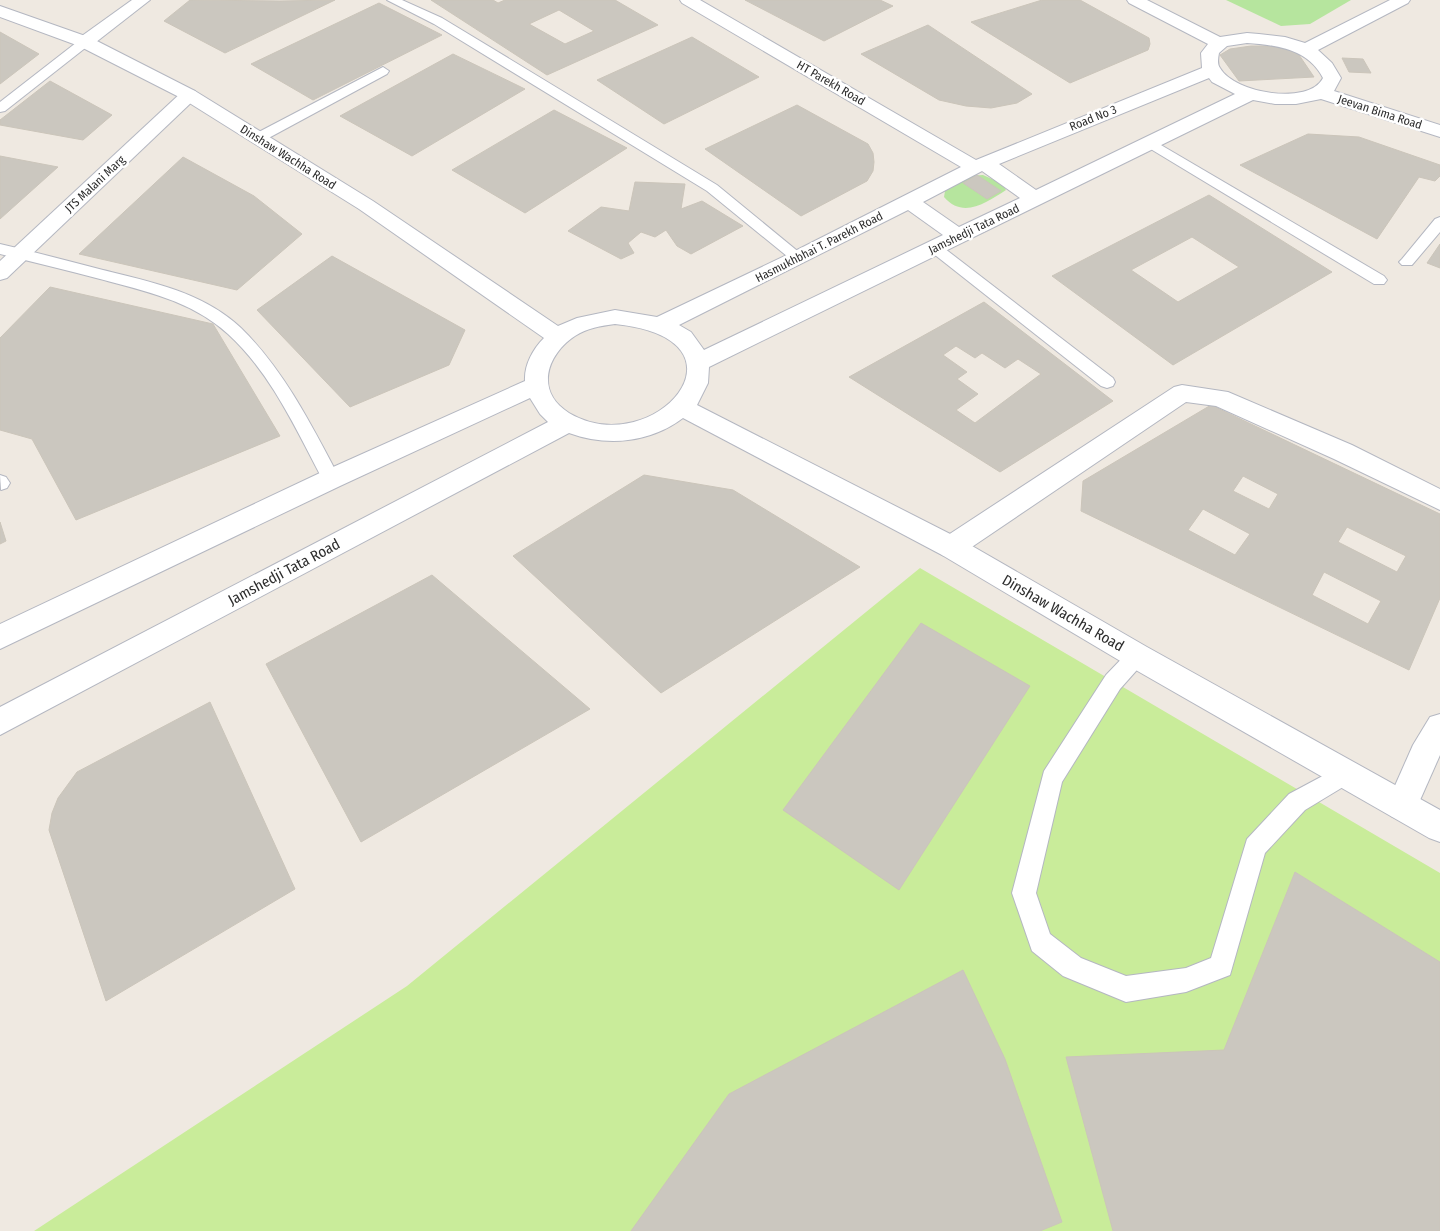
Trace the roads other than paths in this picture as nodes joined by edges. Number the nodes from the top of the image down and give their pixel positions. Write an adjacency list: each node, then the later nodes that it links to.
1 (142, 0): 7 (street)
2 (393, 0): 27 (lane)
3 (688, 0): 19 (street, HT Parekh Road)
4 (1135, 0): 8 (street)
5 (1402, 0): 9 (street)
6 (0, 11): 7 (street, Dinshaw Wachha Road)
7 (85, 42): 14 (street, Dinshaw Wachha Road); 15 (lane)
8 (1219, 43): 9 (street); 10 (street)
9 (1305, 50): 12 (street)
10 (1212, 70): 13 (street); 19 (street, Road No 3)
11 (383, 71): 17 (lane)
12 (1321, 93): 13 (street); 16 (street, Jeevan Bima Road)
13 (1250, 94): 18 (street, Jamshedji Tata Road)
14 (189, 95): 17 (street, Dinshaw Wachha Road); 26 (street, JTS Malani Marg)
15 (0, 108)
16 (1440, 131)
17 (258, 138): 32 (street, Dinshaw Wachha Road)
18 (1149, 142): 20 (street, Jamshedji Tata Road); 30 (lane)
19 (980, 165): 20 (street, HT Parekh Road); 21 (street, Hasmukhbhai T. Parekh Road)
20 (1035, 199): 23 (street, Jamshedji Tata Road)
21 (909, 201): 23 (street); 27 (street, Hasmukhbhai T. Parekh Road)
22 (1440, 222): 28 (lane)
23 (959, 237): 24 (street, Jamshedji Tata Road)
24 (935, 248): 33 (street, Jamshedji Tata Road); 34 (lane)
25 (0, 249): 26 (lane)
26 (21, 254): 29 (street, JTS Malani Marg); 38 (lane)
27 (798, 258): 31 (street, Hasmukhbhai T. Parekh Road)
28 (1407, 262)
29 (0, 273)
30 (1379, 280)
31 (662, 324): 32 (street); 33 (street)
32 (558, 338): 35 (street)
33 (697, 363): 36 (street)
34 (1108, 382)
35 (537, 385): 37 (street); 38 (street)
36 (680, 408): 37 (street); 40 (street, Dinshaw Wachha Road)
37 (568, 422): 43 (street, Jamshedji Tata Road)
38 (331, 480): 41 (street)
39 (1440, 500): 40 (street)
40 (951, 547): 42 (street, Dinshaw Wachha Road)
41 (0, 637)
42 (1137, 656): 45 (street, Dinshaw Wachha Road); 45 (lane)
43 (0, 722)
44 (1440, 727): 46 (street)
45 (1345, 774): 46 (street, Dinshaw Wachha Road)
46 (1402, 806): 47 (street, Dinshaw Wachha Road)
47 (1440, 827)

